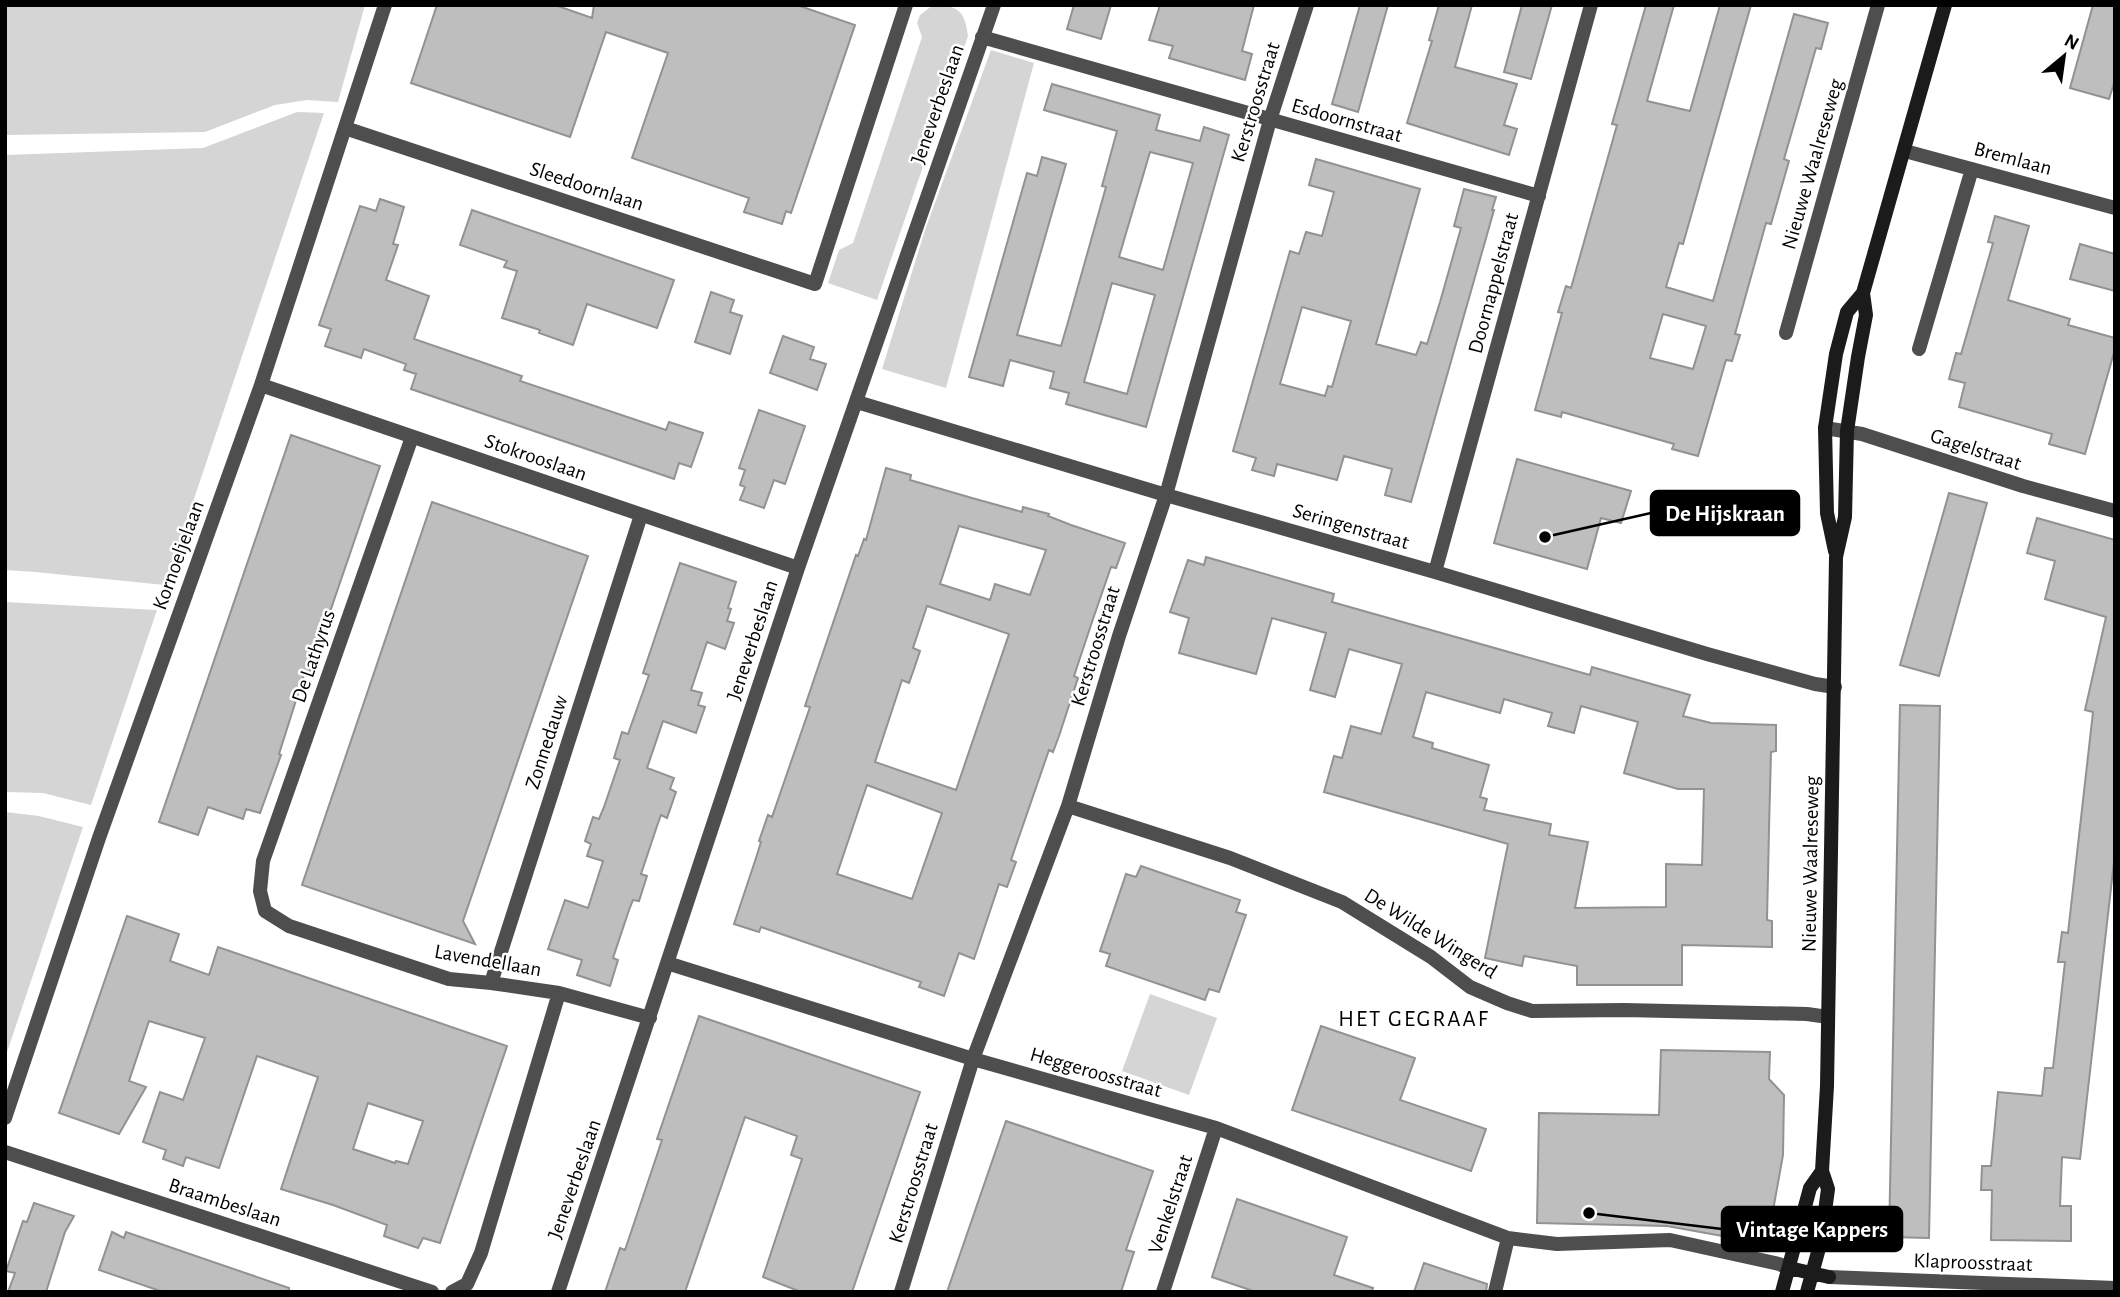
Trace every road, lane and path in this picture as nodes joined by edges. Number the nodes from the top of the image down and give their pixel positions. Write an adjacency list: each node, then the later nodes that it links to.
1 (385, 5): 10 (street, Kornoeljelaan)
2 (905, 5): 10 (street, Sleedoornlaan)
3 (994, 5): 8 (street, Jeneverbeslaan)
4 (1307, 5): 9 (street, Kerstroosstraat)
5 (1591, 5): 13 (street, Doornappelstraat)
6 (1878, 5): 16 (street, Nieuwe Waalreseweg)
7 (1945, 5): 11 (street, Nieuwe Waalreseweg)
8 (982, 37): 9 (street, Esdoornstraat); 19 (street, Jeneverbeslaan)
9 (1270, 120): 13 (street, Esdoornstraat); 23 (street, Kerstroosstraat)
10 (345, 128): 18 (street, Kornoeljelaan)
11 (1905, 150): 12 (street, Bremlaan); 15 (street, Nieuwe Waalreseweg)
12 (1972, 169): 14 (street, Bremlaan); 17 (street)
13 (1539, 196): 28 (street, Doornappelstraat)
14 (2113, 204)
15 (1863, 293): 20 (street, Nieuwe Waalreseweg); 21 (street, Nieuwe Waalreseweg)
16 (1786, 333)
17 (1919, 349)
18 (261, 385): 22 (street, Stokrooslaan); 38 (street, Kornoeljelaan)
19 (857, 402): 23 (street, Seringenstraat); 27 (street, Jeneverbeslaan)
20 (1825, 428): 21 (street, Gagelstraat); 26 (street, Nieuwe Waalreseweg)
21 (1847, 431): 24 (street, Gagelstraat); 26 (street, Nieuwe Waalreseweg)
22 (412, 437): 25 (street, Stokrooslaan); 31 (street, De Lathyrus)
23 (1166, 495): 28 (street, Seringenstraat); 30 (street, Kerstroosstraat)
24 (2115, 511)
25 (641, 515): 27 (street, Stokrooslaan); 33 (street, Zonnedauw)
26 (1836, 557): 29 (street, Nieuwe Waalreseweg)
27 (798, 568): 32 (street, Jeneverbeslaan)
28 (1435, 572): 29 (street, Seringenstraat)
29 (1835, 687): 35 (street, Nieuwe Waalreseweg)
30 (1068, 806): 35 (street, De Wilde Wingerd); 37 (street, Kerstroosstraat)
31 (260, 891): 33 (street, Lavendellaan)
32 (667, 963): 36 (street, Jeneverbeslaan); 37 (street, Heggeroosstraat)
33 (491, 983): 34 (street, Lavendellaan)
34 (559, 993): 36 (street, Lavendellaan); 47 (street)
35 (1828, 1017): 41 (street, Nieuwe Waalreseweg)
36 (650, 1018): 48 (street, Jeneverbeslaan)
37 (973, 1059): 39 (street, Heggeroosstraat); 49 (street, Kerstroosstraat)
38 (5, 1118)
39 (1216, 1128): 42 (street, Heggeroosstraat); 50 (street, Venkelstraat)
40 (5, 1152): 46 (street, Braambeslaan)
41 (1822, 1171): 43 (street, Nieuwe Waalreseweg); 44 (street, Nieuwe Waalreseweg)
42 (1508, 1238): 43 (street); 51 (street)
43 (1789, 1268): 44 (street, Klaproosstraat); 52 (street, Nieuwe Waalreseweg)
44 (1812, 1273): 45 (street, Klaproosstraat); 53 (street, Nieuwe Waalreseweg)
45 (2115, 1288)
46 (432, 1292)
47 (452, 1292)
48 (558, 1292)
49 (901, 1292)
50 (1163, 1292)
51 (1495, 1292)
52 (1782, 1292)
53 (1807, 1292)

